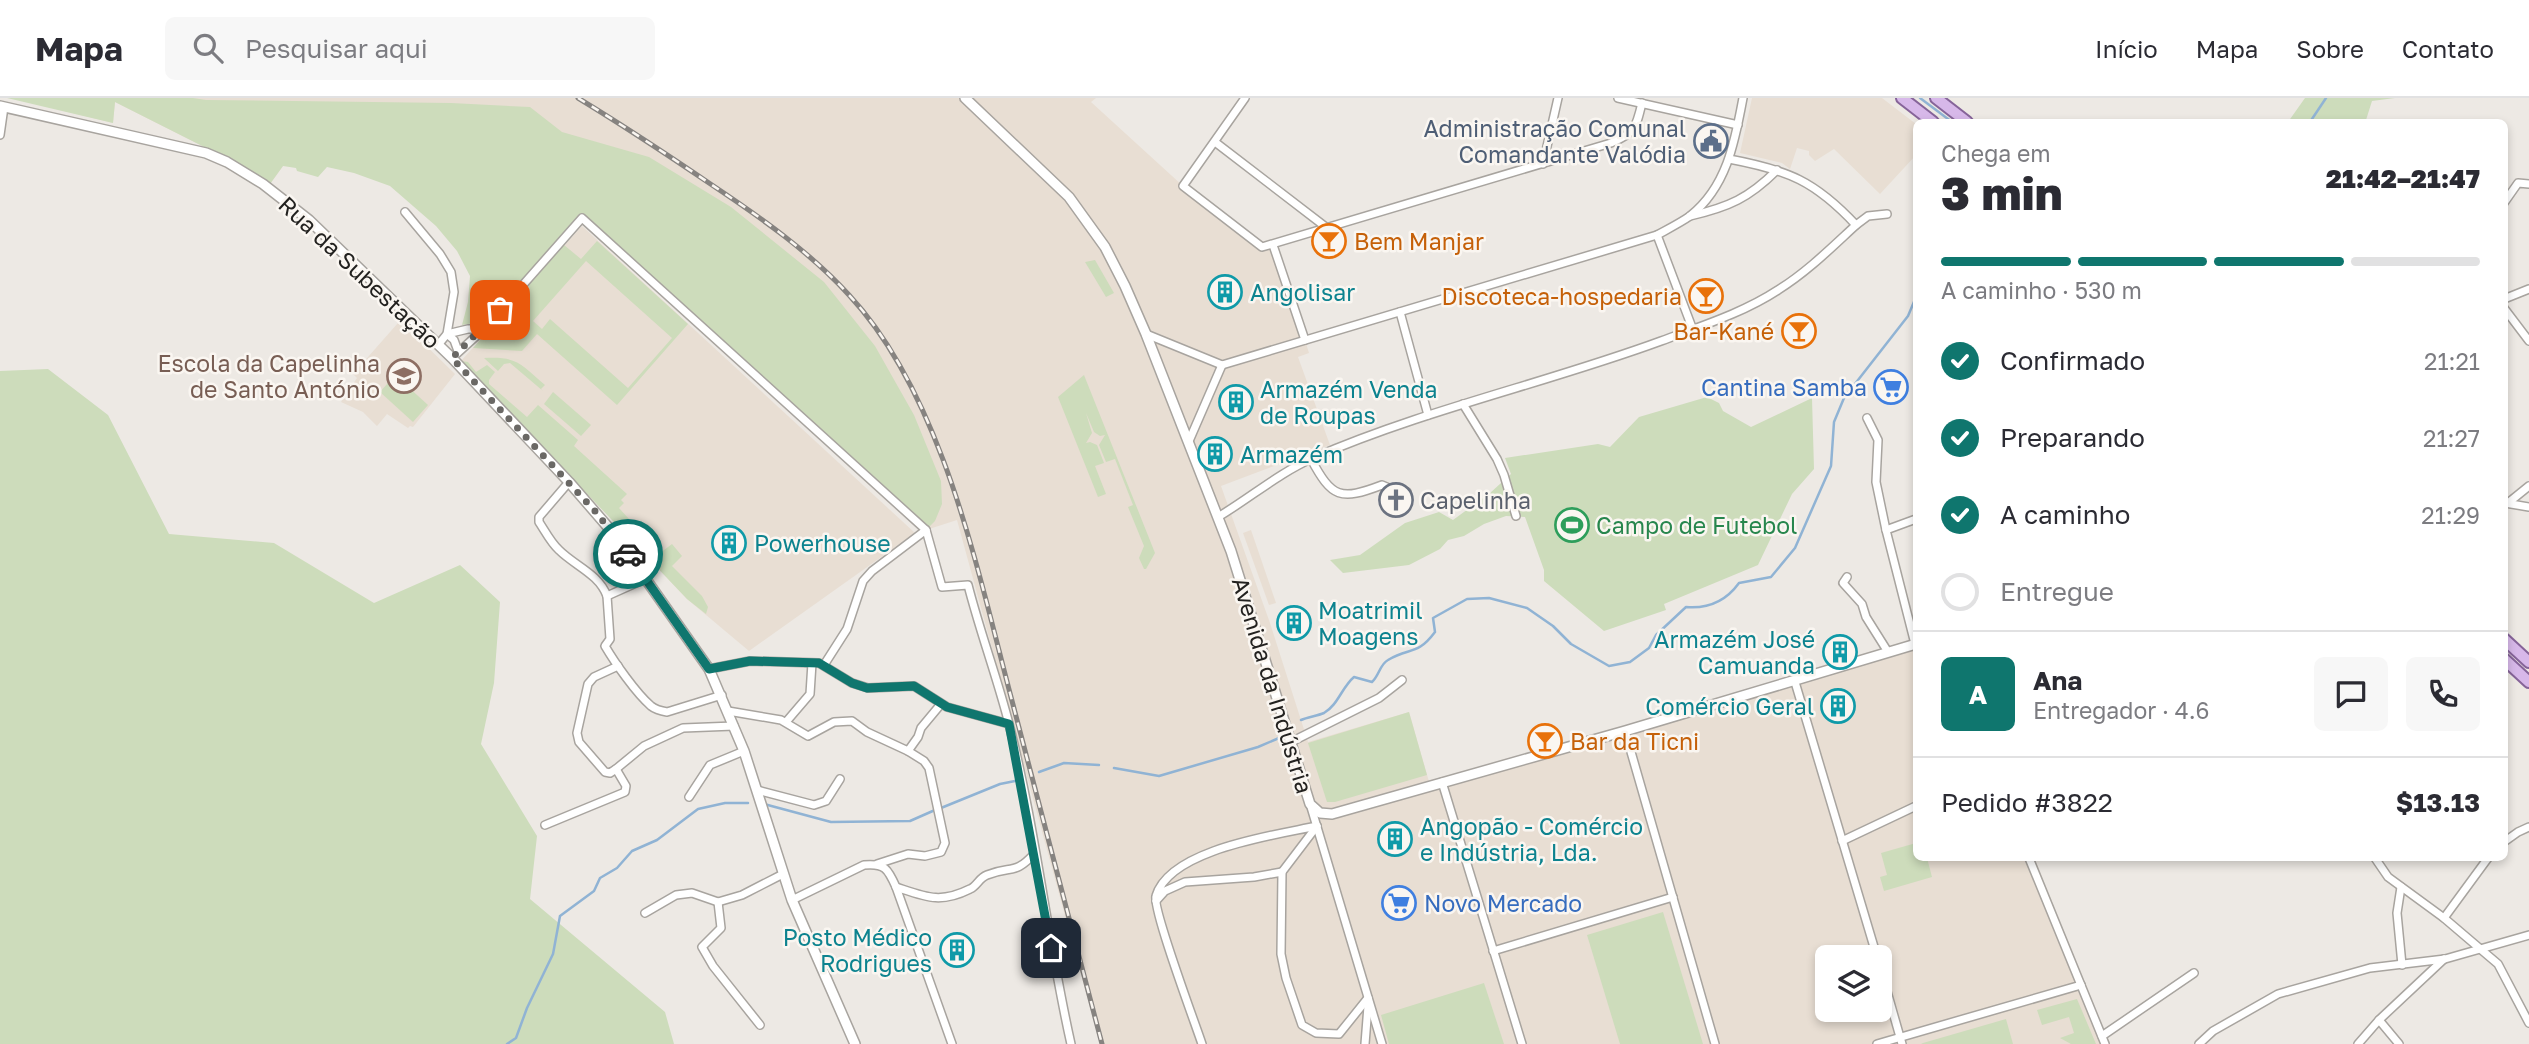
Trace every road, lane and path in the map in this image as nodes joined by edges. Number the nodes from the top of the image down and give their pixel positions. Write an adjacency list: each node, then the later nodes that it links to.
1 (965, 98): 34 (street, Avenida da Indústria)
2 (1245, 98): 14 (street)
3 (1558, 98): 16 (street)
4 (1618, 98): 8 (street)
5 (1743, 98): 12 (street)
6 (1902, 98): 10 (main road)
7 (1937, 98): 11 (main road)
8 (1642, 103): 12 (street); 16 (street)
9 (2, 106): 13 (street); 37 (street, Rua da Subestação)
10 (1929, 119)
11 (1963, 119)
12 (1738, 125): 15 (street)
13 (0, 135)
14 (1215, 142): 24 (street); 26 (street)
15 (1729, 159): 17 (street); 22 (street)
16 (1543, 164): 24 (street)
17 (1777, 170): 22 (street); 23 (street)
18 (2529, 184): 19 (street)
19 (2508, 197)
20 (405, 212): 33 (street)
21 (1886, 214): 23 (street)
22 (1690, 216): 25 (street)
23 (1856, 225): 32 (street)
24 (1326, 228): 26 (street)
25 (1657, 235): 29 (street); 32 (street)
26 (1273, 245): 35 (street)
27 (2529, 289): 28 (street)
28 (2508, 297)
29 (1399, 312): 35 (street); 41 (street)
30 (2508, 313): 36 (street)
31 (484, 329): 33 (street); 38 (street); 54 (street)
32 (1693, 330): 40 (street)
33 (447, 334): 37 (street); 38 (street)
34 (1146, 334): 39 (street); 43 (street, Avenida da Indústria)
35 (1305, 340): 39 (street)
36 (2529, 341)
37 (438, 345): 38 (street, Rua da Subestação)
38 (455, 354): 45 (street, Rua da Subestação)
39 (1222, 365): 43 (street)
40 (1463, 404): 41 (street); 51 (street)
41 (1428, 415): 44 (street)
42 (1867, 418): 55 (street)
43 (1189, 442): 52 (street, Avenida da Indústria)
44 (1311, 459): 47 (street); 52 (street)
45 (569, 482): 57 (street, Rua da Subestação); 58 (street)
46 (2529, 486): 48 (street)
47 (1407, 492)
48 (2508, 502)
49 (2508, 503): 50 (street)
50 (2529, 507)
51 (1516, 516)
52 (1218, 517): 79 (street, Avenida da Indústria)
53 (1913, 520): 55 (street)
54 (926, 530): 66 (street); 76 (street)
55 (1886, 530): 59 (street)
56 (1847, 577): 62 (street)
57 (645, 579): 58 (street); 68 (street, Rua da Subestação)
58 (607, 596): 67 (street)
59 (1913, 633)
60 (2508, 643): 63 (main road)
61 (1913, 645): 62 (street, Avenida da Indústria)
62 (1888, 652): 70 (street, Avenida da Indústria)
63 (2529, 662)
64 (812, 663): 66 (street); 68 (street); 75 (street)
65 (2508, 663): 71 (main road)
66 (824, 665): 73 (street)
67 (618, 666): 72 (street); 82 (street)
68 (709, 669): 72 (street, Rua da Subestação)
69 (1402, 680): 79 (street)
70 (1795, 682): 78 (street, Avenida da Indústria); 93 (street)
71 (2529, 682)
72 (722, 695): 74 (street, Rua da Subestação)
73 (941, 704): 76 (street); 81 (street)
74 (728, 711): 75 (street); 77 (street, Rua da Subestação)
75 (786, 722): 81 (street)
76 (1009, 724): 94 (street)
77 (734, 726): 80 (street, Rua da Subestação); 82 (street)
78 (1625, 731): 84 (street, Avenida da Indústria); 103 (street)
79 (1291, 742): 87 (street, Avenida da Indústria)
80 (744, 751): 85 (street, Rua da Subestação); 86 (street)
81 (908, 751): 98 (street)
82 (616, 769): 89 (street)
83 (841, 779): 85 (street)
84 (1442, 782): 87 (street, Avenida da Indústria); 112 (street)
85 (757, 790): 100 (street, Rua da Subestação)
86 (689, 797)
87 (1310, 804): 90 (street)
88 (1913, 807): 93 (street)
89 (545, 825)
90 (1317, 825): 99 (street); 105 (street); 117 (street)
91 (2529, 827): 92 (street)
92 (2508, 840)
93 (1842, 841): 110 (street)
94 (1035, 853): 101 (street); 126 (street)
95 (2030, 861): 116 (street)
96 (2377, 861): 102 (street)
97 (2486, 861): 108 (street)
98 (877, 864): 101 (street); 104 (street)
99 (1282, 872): 105 (street); 117 (street)
100 (783, 874): 104 (street, Rua da Subestação); 106 (street)
101 (896, 887): 125 (street)
102 (2401, 887): 108 (street); 114 (street)
103 (1672, 897): 112 (street); 131 (street)
104 (792, 900): 124 (street, Rua da Subestação)
105 (1156, 901): 127 (street)
106 (718, 902): 107 (street); 121 (street)
107 (645, 913)
108 (2444, 918): 111 (street)
109 (2529, 934): 111 (street)
110 (1873, 945)
111 (2480, 948): 113 (street); 120 (street)
112 (1493, 951): 130 (street)
113 (2445, 959): 114 (street); 119 (street)
114 (2402, 965): 133 (street)
115 (2194, 973): 122 (street)
116 (2081, 985): 122 (street); 123 (street)
117 (1368, 998): 128 (street); 129 (street)
118 (1892, 1009): 123 (street)
119 (2379, 1020): 134 (street); 135 (street)
120 (2529, 1023)
121 (760, 1025)
122 (2104, 1040)
123 (1901, 1041): 132 (street)
124 (855, 1044)
125 (953, 1044)
126 (1071, 1044)
127 (1202, 1044)
128 (1365, 1044)
129 (1382, 1044)
130 (1522, 1044)
131 (1715, 1044)
132 (1877, 1044)
133 (2199, 1044)
134 (2358, 1044)
135 (2399, 1044)

